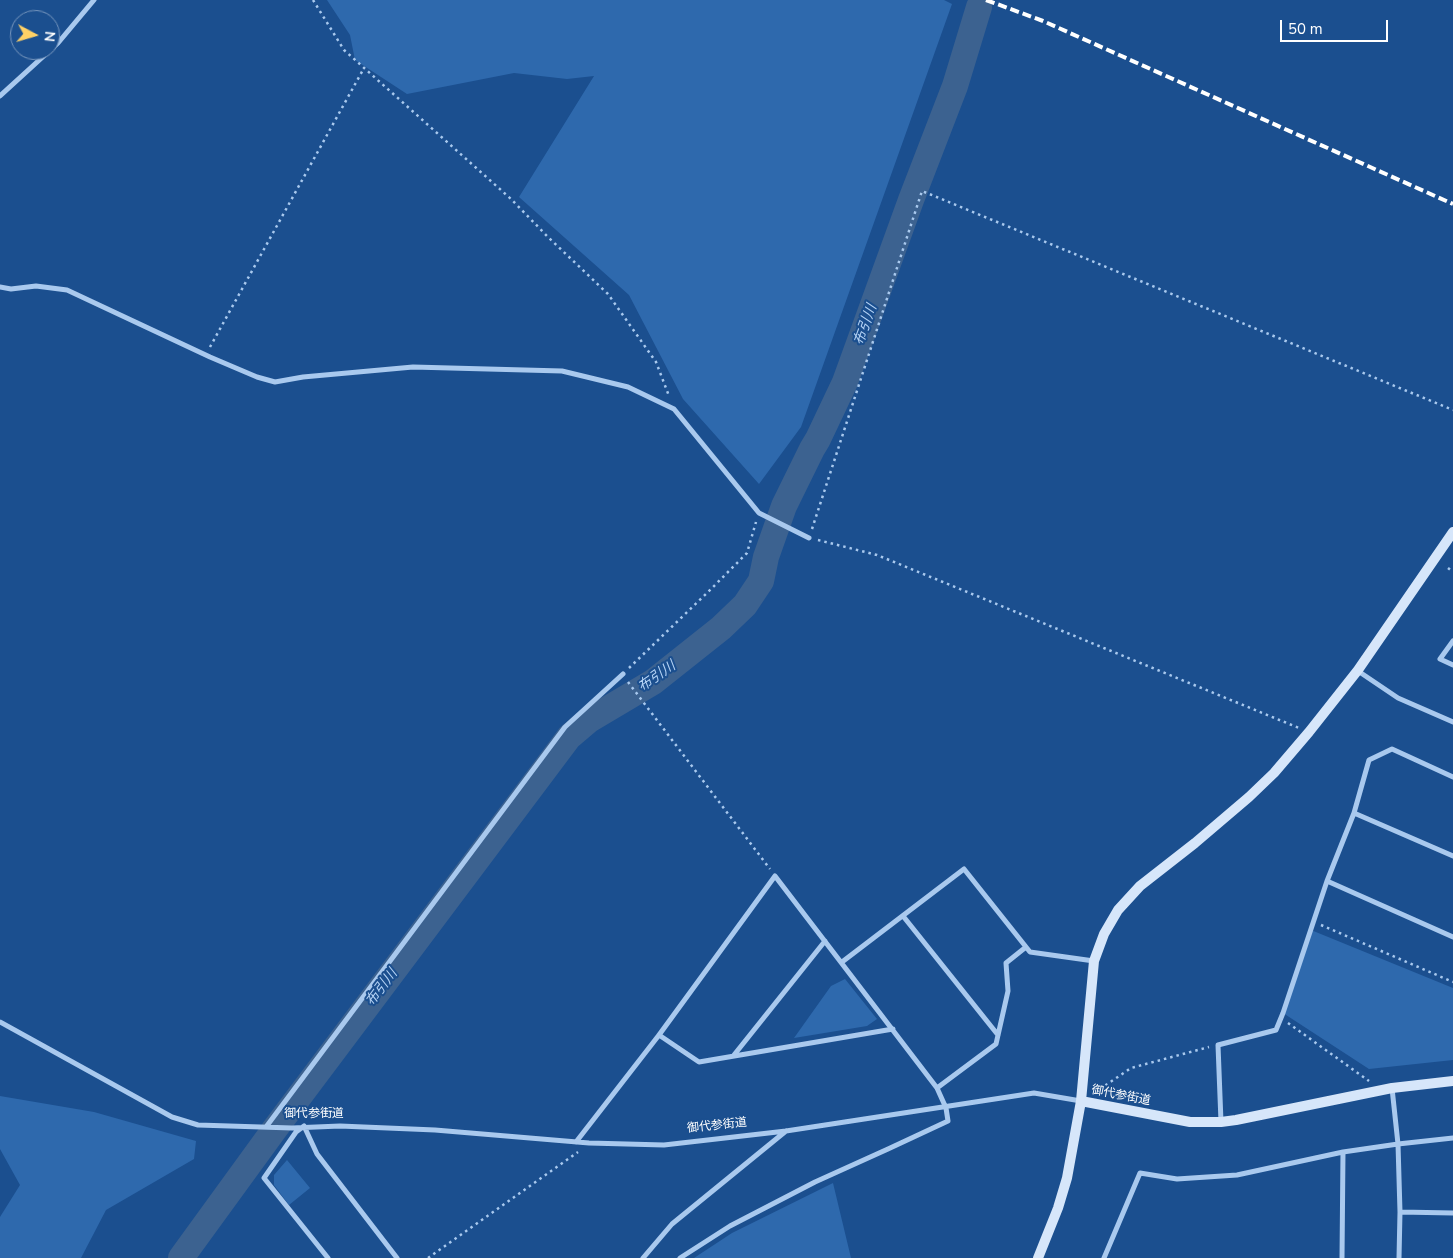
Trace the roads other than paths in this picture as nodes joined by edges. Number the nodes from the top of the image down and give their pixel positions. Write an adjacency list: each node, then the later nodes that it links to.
1 (94, 0): 2 (street)
2 (0, 96)
3 (0, 288): 5 (street)
4 (1453, 532): 8 (street)
5 (809, 538)
6 (1453, 641): 7 (street)
7 (1453, 665)
8 (1358, 670): 10 (street); 19 (street)
9 (623, 674): 33 (street)
10 (1453, 722)
11 (1453, 777): 12 (street)
12 (1354, 813): 13 (street); 14 (street)
13 (1453, 856)
14 (1328, 881): 16 (street); 31 (street)
15 (903, 916): 18 (street); 20 (street); 24 (street)
16 (1453, 937)
17 (825, 941): 20 (street); 23 (street); 25 (street)
18 (1026, 947): 19 (street); 24 (street)
19 (1094, 961): 29 (street)
20 (842, 962): 22 (street)
21 (0, 1022): 33 (street, 御代参街道)
22 (893, 1029): 25 (street); 27 (street)
23 (659, 1035): 25 (street); 36 (street)
24 (998, 1035): 27 (street)
25 (734, 1056)
26 (1453, 1082): 28 (street, 御代参街道)
27 (938, 1088): 30 (street)
28 (1392, 1088): 31 (street, 御代参街道); 37 (street)
29 (1081, 1101): 30 (street, 御代参街道); 31 (street, 御代参街道); 45 (street)
30 (946, 1108): 34 (street, 御代参街道); 44 (street)
31 (1222, 1122)
32 (304, 1126): 33 (street, 御代参街道); 36 (street, 御代参街道); 41 (street); 42 (street)
33 (266, 1127)
34 (786, 1131): 36 (street, 御代参街道); 43 (street)
35 (1453, 1138): 37 (street)
36 (576, 1142)
37 (1398, 1144): 38 (street); 39 (street)
38 (1343, 1152): 46 (street); 47 (street)
39 (1400, 1212): 40 (street); 48 (street)
40 (1453, 1213)
41 (328, 1258)
42 (397, 1258)
43 (643, 1258)
44 (680, 1258)
45 (1038, 1258)
46 (1104, 1258)
47 (1342, 1258)
48 (1399, 1258)

